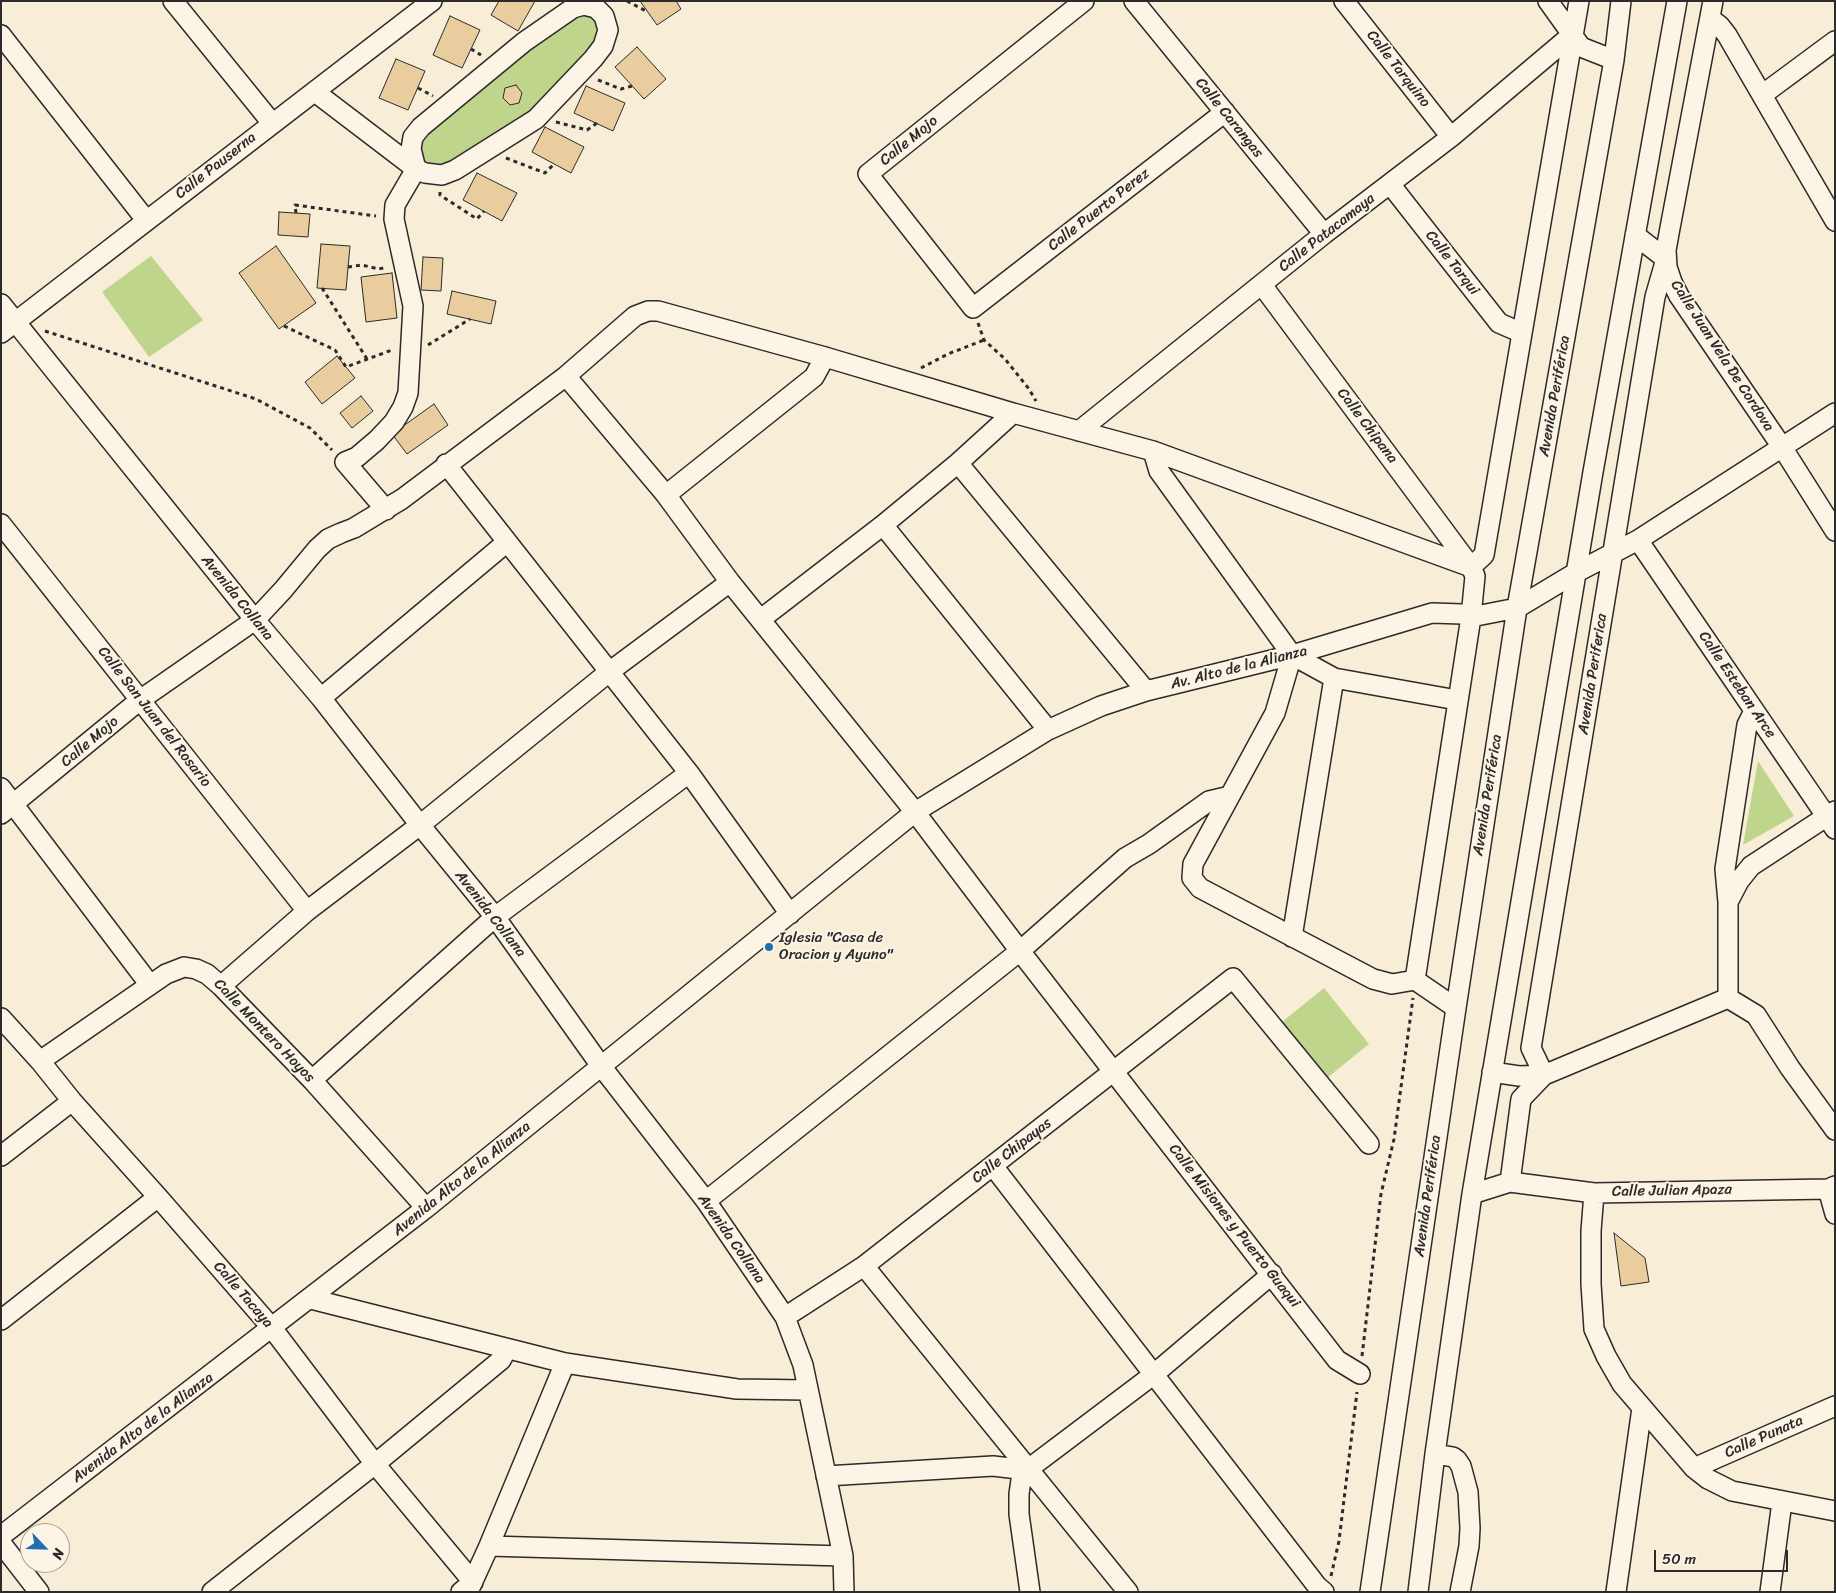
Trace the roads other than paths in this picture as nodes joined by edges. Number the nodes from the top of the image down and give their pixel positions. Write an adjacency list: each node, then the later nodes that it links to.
1 (432, 1): 15 (street, Calle Pauserna)
2 (1084, 1): 29 (street, Calle Mojo)
3 (1134, 1): 17 (street, Calle Carangas)
4 (1344, 1): 19 (street, Calle Tarquino)
5 (1548, 1): 11 (street)
6 (1579, 1): 11 (street)
7 (1621, 1): 14 (street, Avenida Periférica)
8 (1677, 1): 25 (street)
9 (174, 2): 18 (street)
10 (1712, 10): 16 (street); 26 (street, Calle Juan Vela De Cordova)
11 (1573, 34): 14 (street); 19 (street, Calle Patacamaya); 31 (street)
12 (1, 35): 22 (street)
13 (1835, 41): 16 (street)
14 (1614, 60): 52 (street, Avenida Periférica)
15 (315, 92): 18 (street, Calle Pauserna); 20 (street)
16 (1762, 95): 23 (street)
17 (1225, 112): 24 (street, Calle Carangas); 29 (street, Calle Puerto Perez)
18 (272, 123): 22 (street, Calle Pauserna)
19 (1451, 137): 21 (street, Calle Patacamaya)
20 (416, 169): 20 (street); 42 (street)
21 (1390, 184): 24 (street, Calle Patacamaya); 31 (street, Calle Tarqui)
22 (146, 220): 30 (street, Calle Pauserna)
23 (1835, 221)
24 (1324, 234): 27 (street, Calle Patacamaya)
25 (1635, 235): 26 (street); 50 (street)
26 (1666, 258): 37 (street, Calle Juan Vela De Cordova); 48 (street, Avenida Periferica)
27 (1262, 285): 36 (street, Calle Patacamaya); 49 (street, Calle Chipana)
28 (1, 304): 30 (street, Avenida Collana)
29 (973, 308)
30 (12, 328): 55 (street, Avenida Collana)
31 (1522, 333): 49 (street)
32 (825, 357): 33 (street, Calle Mojo); 35 (street, Calle Mojo); 41 (street)
33 (566, 376): 40 (street, Calle Mojo); 41 (street, Calle Misiones y Puerto Guaqui)
34 (1835, 412): 37 (street, Av. Alto de la Alianza)
35 (1013, 413): 36 (street, Calle Mojo); 39 (street)
36 (1079, 431): 38 (street, Calle Mojo)
37 (1782, 447): 45 (street, Calle Juan Vela De Cordova); 46 (street, Av. Alto de la Alianza)
38 (1153, 451): 49 (street, Calle Mojo); 56 (street)
39 (958, 463): 44 (street); 59 (street)
40 (446, 464): 42 (street, Calle Mojo); 47 (street)
41 (666, 495): 51 (street, Calle Misiones y Puerto Guaqui)
42 (386, 510): 55 (street, Calle Mojo)
43 (1, 524): 61 (street, Calle San Juan del Rosario)
44 (884, 525): 54 (street); 64 (street)
45 (1835, 531)
46 (1638, 540): 48 (street, Av. Alto de la Alianza); 63 (street, Calle Esteban Arce)
47 (507, 542): 57 (street); 60 (street)
48 (1613, 553): 50 (street, Av. Alto de la Alianza); 88 (street, Avenida Periferica)
49 (1472, 567): 53 (street)
50 (1577, 572): 52 (street, Av. Alto de la Alianza); 87 (street)
51 (730, 582): 54 (street, Calle Misiones y Puerto Guaqui); 57 (street)
52 (1518, 608): 53 (street, Av. Alto de la Alianza); 82 (street, Avenida Periférica)
53 (1471, 617): 56 (street, Av. Alto de la Alianza); 62 (street)
54 (761, 619): 69 (street, Calle Misiones y Puerto Guaqui)
55 (255, 620): 60 (street, Avenida Collana); 61 (street, Calle Mojo)
56 (1292, 655): 58 (street); 59 (street, Av. Alto de la Alianza); 67 (street)
57 (609, 672): 65 (street); 71 (street)
58 (1334, 678): 62 (street); 76 (street)
59 (1146, 691): 64 (street, Av. Alto de la Alianza)
60 (321, 698): 71 (street, Avenida Collana)
61 (140, 700): 68 (street, Calle Mojo); 73 (street, Calle San Juan del Rosario)
62 (1457, 700): 78 (street)
63 (1754, 711): 70 (street, Calle Esteban Arce); 72 (street)
64 (1048, 730): 69 (street, Av. Alto de la Alianza)
65 (689, 773): 74 (street); 75 (street)
66 (1, 788): 68 (street)
67 (1230, 796): 76 (street); 77 (street)
68 (7, 810): 79 (street)
69 (915, 812): 74 (street, Avenida Alto de la Alianza); 77 (street, Calle Misiones y Puerto Guaqui)
70 (1832, 819): 72 (street)
71 (420, 825): 73 (street); 75 (street, Avenida Collana)
72 (1728, 902): 81 (street)
73 (307, 911): 80 (street)
74 (790, 914): 85 (street, Avenida Alto de la Alianza)
75 (495, 917): 85 (street, Avenida Collana); 89 (street)
76 (1292, 937): 78 (street)
77 (1020, 951): 86 (street, Calle Misiones y Puerto Guaqui); 100 (street)
78 (1415, 980): 82 (street)
79 (150, 984): 80 (street, Calle Montero Hoyos); 84 (street, Calle Montero Hoyos)
80 (221, 986): 89 (street, Calle Montero Hoyos)
81 (1728, 998): 88 (street); 91 (street)
82 (1456, 1008): 134 (street, Avenida Periférica)
83 (1, 1018): 84 (street, Calle Tacaya)
84 (40, 1061): 90 (street, Calle Tacaya)
85 (601, 1066): 100 (street, Avenida Collana); 101 (street, Avenida Alto de la Alianza)
86 (1115, 1072): 92 (street, Calle Chipayas); 94 (street, Calle Chipayas); 104 (street, Calle Misiones y Puerto Guaqui)
87 (1492, 1072): 88 (street); 98 (street)
88 (1544, 1075): 95 (street)
89 (312, 1080): 101 (street, Calle Montero Hoyos)
90 (72, 1101): 93 (street); 99 (street, Calle Tacaya)
91 (1835, 1130)
92 (1369, 1144)
93 (1, 1156)
94 (993, 1166): 103 (street, Calle Chipayas); 112 (street)
95 (1510, 1182): 97 (street, Calle Julian Apaza); 98 (street)
96 (1831, 1188): 97 (street, Calle Julian Apaza); 102 (street)
97 (1594, 1192): 115 (street)
98 (1472, 1194): 116 (street)
99 (158, 1197): 107 (street); 108 (street, Calle Tacaya)
100 (706, 1201): 106 (street, Avenida Collana)
101 (426, 1208): 105 (street, Avenida Alto de la Alianza)
102 (1835, 1214)
103 (864, 1266): 106 (street, Calle Chipayas); 119 (street)
104 (1272, 1274): 111 (street, Calle Misiones y Puerto Guaqui); 112 (street)
105 (310, 1299): 108 (street, Avenida Alto de la Alianza); 109 (street)
106 (785, 1317): 113 (street, Avenida Collana)
107 (1, 1320)
108 (272, 1328): 117 (street, Calle Tacaya); 123 (street, Avenida Alto de la Alianza)
109 (507, 1349): 110 (street); 117 (street)
110 (565, 1363): 113 (street); 125 (street)
111 (1360, 1374)
112 (1154, 1375): 119 (street); 127 (street)
113 (807, 1390): 120 (street, Avenida Collana)
114 (1835, 1406): 118 (street, Calle Punata)
115 (1642, 1408): 118 (street); 137 (street)
116 (1435, 1454): 135 (street); 136 (street)
117 (376, 1464): 128 (street, Calle Tacaya); 130 (street)
118 (1694, 1468): 121 (street)
119 (1027, 1470): 120 (street); 132 (street); 133 (street)
120 (826, 1476): 126 (street, Avenida Collana)
121 (1782, 1502): 122 (street); 138 (street)
122 (1835, 1511)
123 (1, 1536)
124 (1, 1543): 129 (street)
125 (489, 1546): 126 (street); 128 (street)
126 (843, 1556): 131 (street, Avenida Collana)
127 (1327, 1585)
128 (467, 1589)
129 (39, 1592)
130 (212, 1592)
131 (844, 1592)
132 (1030, 1592)
133 (1128, 1592)
134 (1370, 1592)
135 (1418, 1592)
136 (1460, 1592)
137 (1616, 1592)
138 (1770, 1592)

